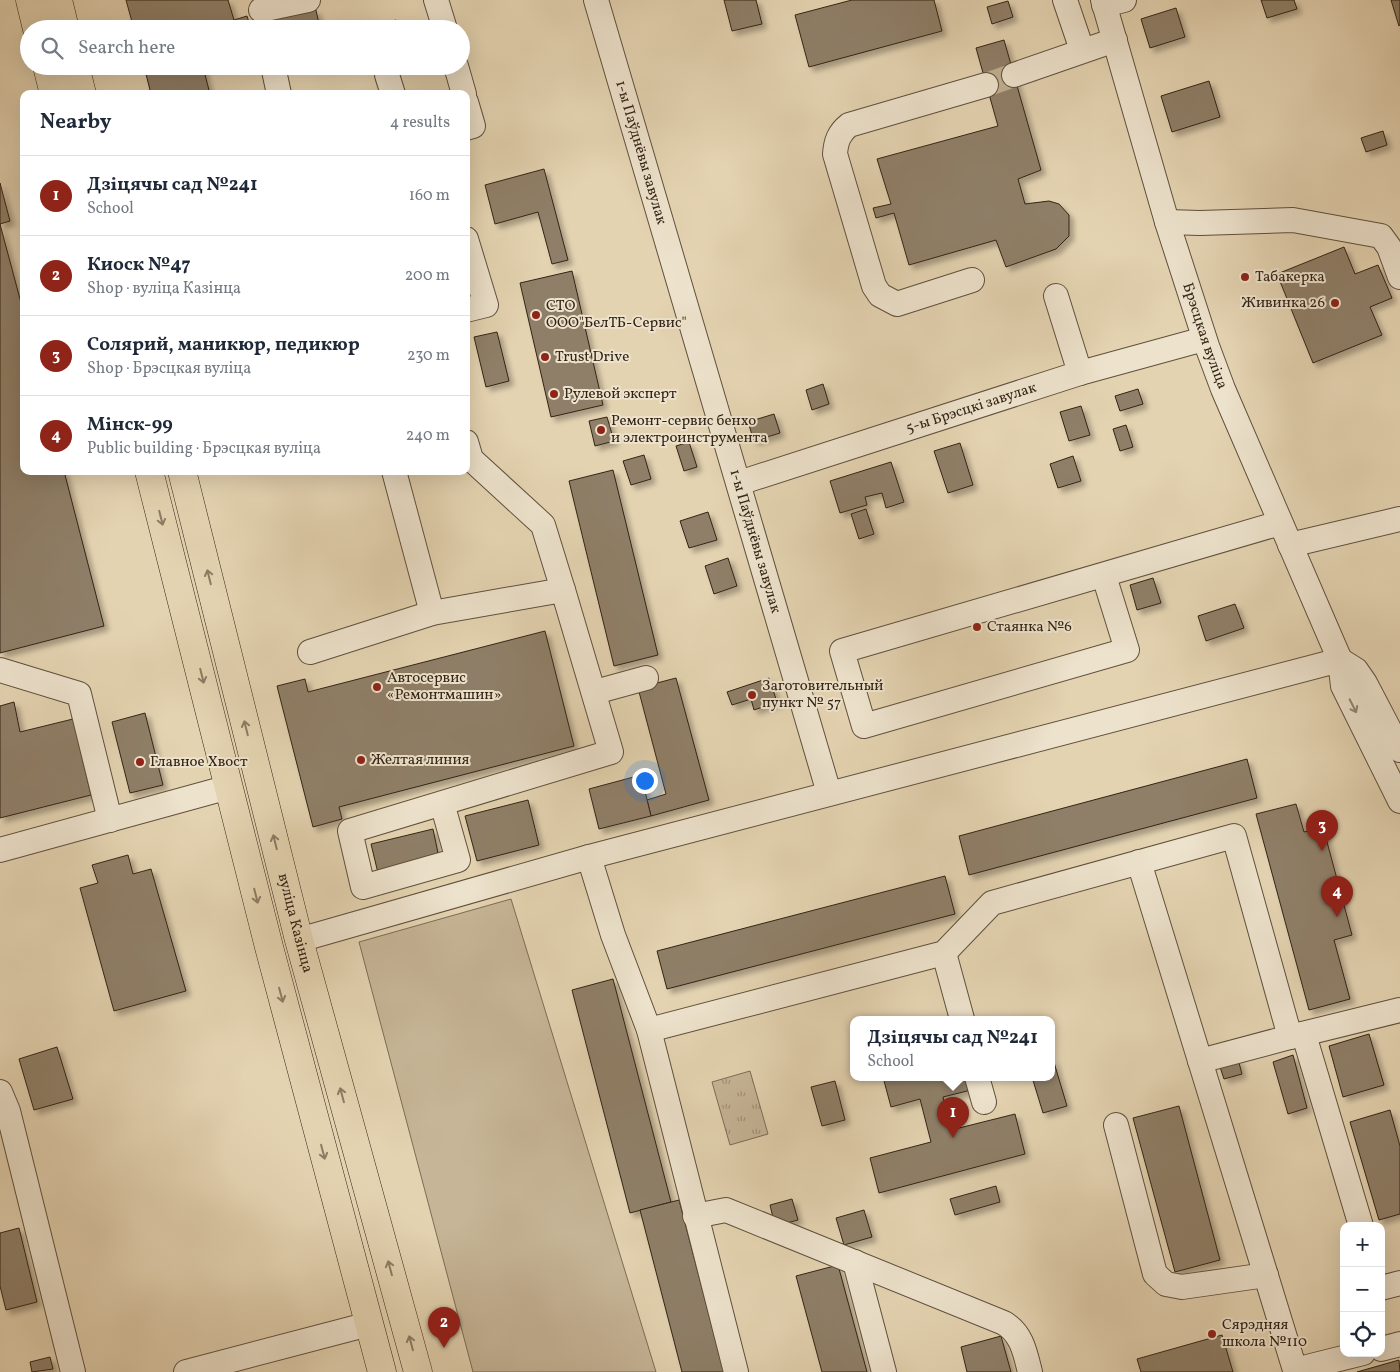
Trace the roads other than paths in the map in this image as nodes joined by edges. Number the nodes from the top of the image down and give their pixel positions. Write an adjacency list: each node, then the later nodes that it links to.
1 (30, 0): 9 (main road)
2 (58, 0): 10 (main road)
3 (308, 0): 8 (street)
4 (436, 0): 11 (street)
5 (596, 0): 38 (street, 1-ы Паўднёвы завулак)
6 (1065, 0): 13 (street)
7 (1110, 2): 12 (street, Брэсцкая вуліца)
8 (261, 13)
9 (35, 20)
10 (63, 20)
11 (442, 20)
12 (1115, 40): 13 (street); 26 (street, Брэсцкая вуліца)
13 (1082, 50): 18 (street)
14 (49, 75): 20 (main road)
15 (77, 75): 21 (main road)
16 (275, 75): 22 (street)
17 (459, 75): 23 (street)
18 (1014, 75)
19 (986, 85): 29 (street)
20 (53, 90)
21 (81, 90)
22 (278, 90)
23 (463, 90)
24 (470, 114): 25 (street)
25 (470, 127)
26 (1167, 222): 28 (street); 32 (street, Брэсцкая вуліца)
27 (470, 252): 31 (street)
28 (1400, 278)
29 (972, 280)
30 (1056, 296): 33 (street)
31 (470, 309)
32 (1204, 338): 33 (street, 5-ы Брэсцкі завулак); 40 (street, Брэсцкая вуліца)
33 (1080, 373): 38 (street, 5-ы Брэсцкі завулак)
34 (470, 456): 43 (street)
35 (150, 475): 46 (main road, вуліца Казінца, one-way to 46)
36 (183, 475): 45 (main road, вуліца Казінца, one-way to 36)
37 (395, 475): 44 (street)
38 (738, 483): 54 (street, 1-ы Паўднёвы завулак)
39 (1400, 519): 41 (street)
40 (1280, 523): 41 (street, Брэсцкая вуліца); 42 (street)
41 (1290, 545): 48 (street, Брэсцкая вуліца)
42 (1104, 576): 42 (street)
43 (563, 590): 44 (street); 51 (street)
44 (432, 613): 47 (street)
45 (220, 624): 46 (main road); 61 (main road, вуліца Казінца, one-way to 45)
46 (190, 631): 53 (main road, вуліца Казінца, one-way to 53)
47 (310, 652)
48 (1340, 660): 52 (street, Брэсцкая вуліца); 54 (street); 55 (street, Брэсцкая вуліца, one-way to 55)
49 (0, 670): 57 (street)
50 (646, 678): 51 (street)
51 (595, 692): 56 (street)
52 (1400, 750)
53 (229, 787): 57 (street); 62 (main road, вуліца Казінца, one-way to 62)
54 (829, 793): 59 (street)
55 (1400, 801)
56 (442, 803): 56 (street)
57 (110, 820): 58 (street)
58 (0, 850)
59 (589, 857): 61 (street); 66 (street)
60 (1139, 862): 63 (street); 67 (street); 68 (street)
61 (299, 940): 62 (main road); 79 (main road, вуліца Казінца, one-way to 61)
62 (269, 947): 80 (main road, вуліца Казінца, one-way to 80)
63 (944, 953): 65 (street); 66 (street)
64 (1400, 1010): 67 (street)
65 (961, 1016)
66 (649, 1030): 73 (street)
67 (1297, 1036): 68 (street); 74 (street)
68 (1200, 1061): 76 (street)
69 (978, 1081): 71 (street)
70 (0, 1092): 85 (street)
71 (984, 1102)
72 (1116, 1126): 76 (street)
73 (695, 1216): 75 (street); 88 (street)
74 (1360, 1222)
75 (855, 1262): 89 (street); 90 (street)
76 (1266, 1275): 83 (street)
77 (1400, 1283): 78 (street)
78 (1385, 1287)
79 (403, 1315): 80 (main road); 87 (main road, вуліца Казінца, one-way to 79)
80 (369, 1324): 84 (street); 86 (main road, вуліца Казінца)
81 (1400, 1344): 82 (street)
82 (1385, 1348)
83 (1347, 1357)
84 (194, 1371)
85 (73, 1372)
86 (382, 1372)
87 (418, 1372)
88 (736, 1372)
89 (884, 1372)
90 (1030, 1372)

